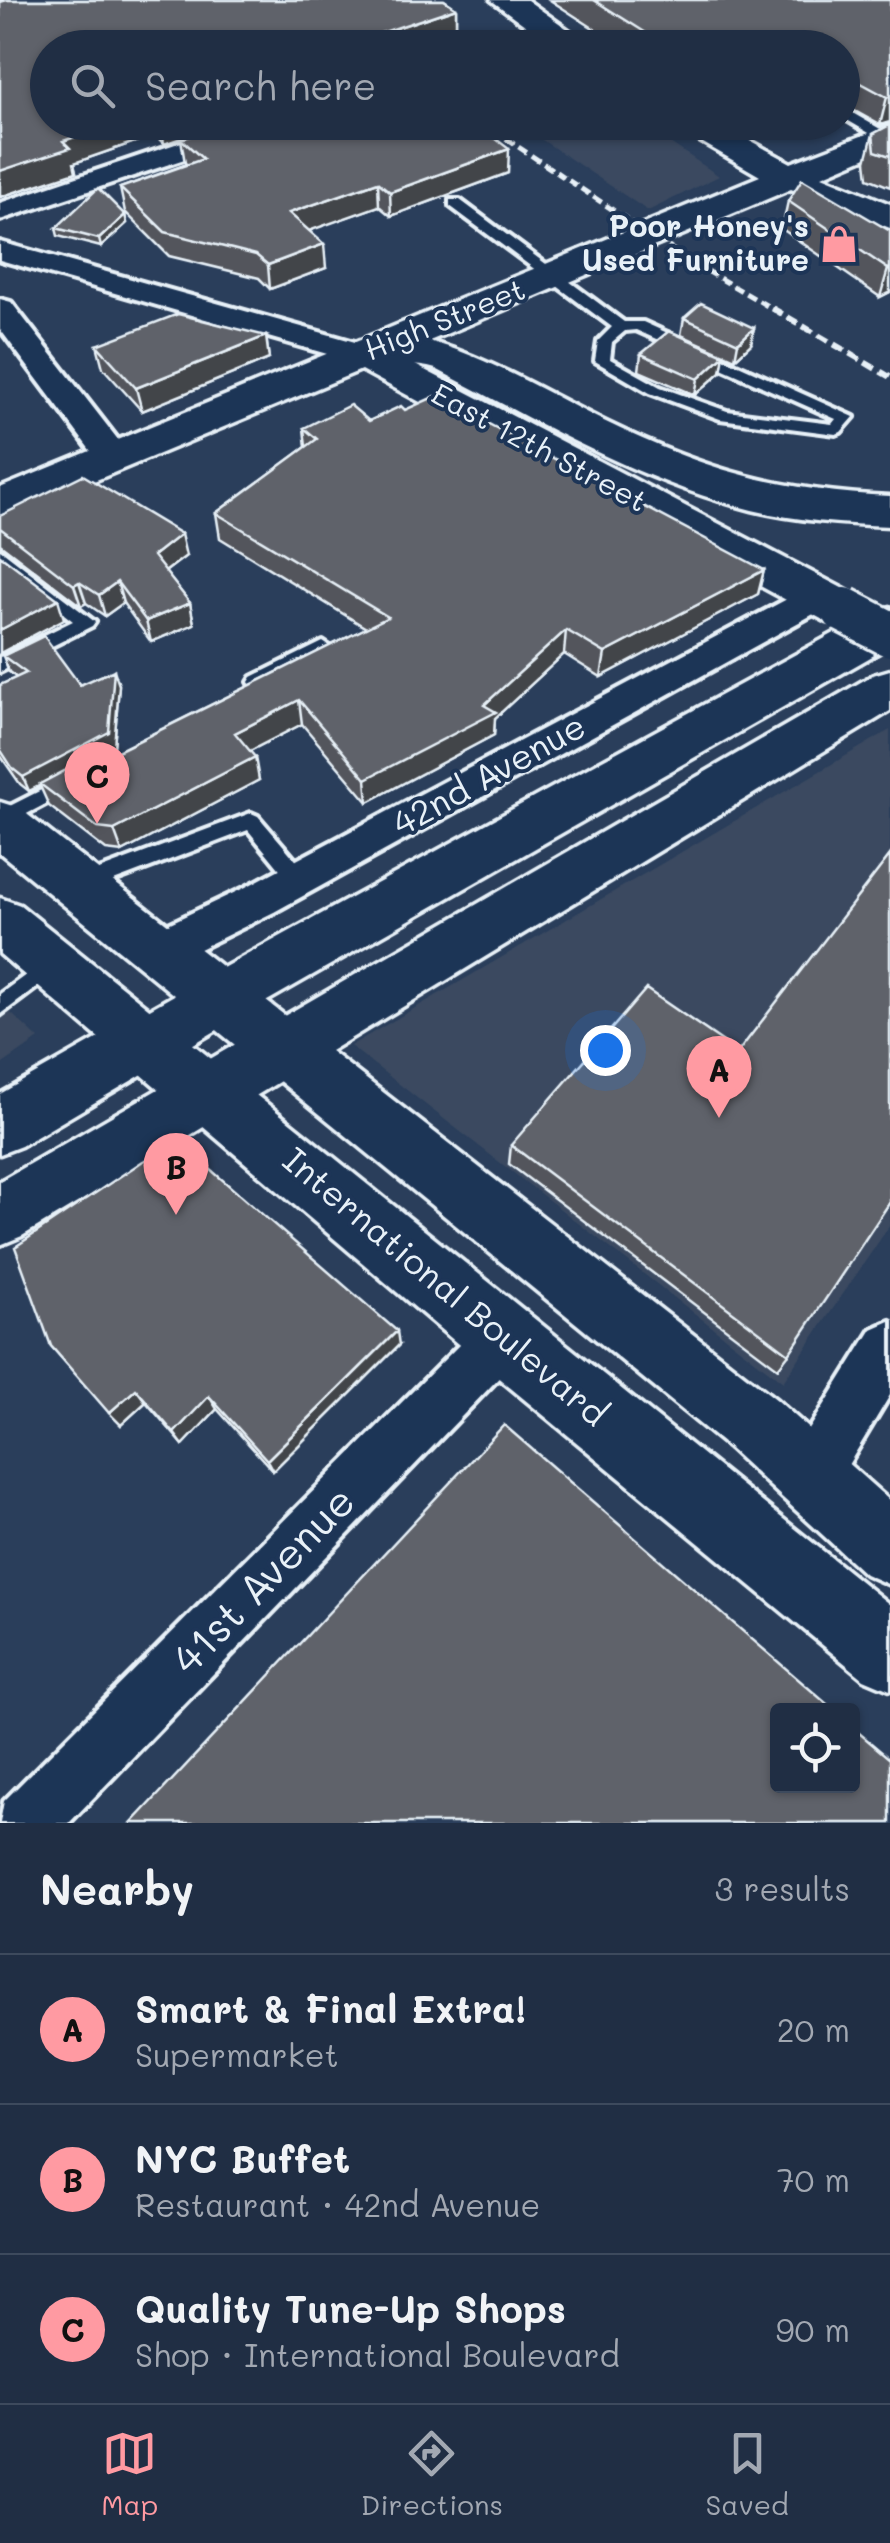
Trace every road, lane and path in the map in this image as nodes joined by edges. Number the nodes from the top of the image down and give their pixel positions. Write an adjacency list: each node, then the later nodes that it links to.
1 (506, 0): 2 (main road)
2 (550, 29): 3 (street)
3 (547, 30)
4 (860, 121): 5 (lane)
5 (888, 136): 8 (main road, High Street)
6 (215, 140): 10 (street)
7 (724, 140): 8 (main road)
8 (789, 176): 11 (main road); 14 (main road, High Street)
9 (456, 203): 14 (lane)
10 (0, 212)
11 (890, 217)
12 (0, 251): 13 (street, East 12th Street)
13 (88, 275): 15 (street); 17 (street, East 12th Street)
14 (550, 277): 16 (lane); 17 (main road, High Street)
15 (0, 309): 18 (street)
16 (620, 327): 16 (lane)
17 (362, 354): 18 (main road, High Street); 20 (main road); 22 (main road, East 12th Street)
18 (114, 458): 19 (main road, High Street)
19 (0, 505)
20 (890, 511)
21 (0, 556): 25 (lane)
22 (850, 610): 23 (main road, East 12th Street, bridge); 30 (street, 42nd Avenue); 35 (main road)
23 (890, 634)
24 (323, 648): 27 (lane)
25 (0, 665)
26 (890, 688): 38 (main road)
27 (236, 694)
28 (80, 777): 29 (lane)
29 (0, 821): 31 (main road)
30 (299, 878): 31 (lane); 33 (street, 42nd Avenue)
31 (80, 886): 33 (main road)
32 (0, 921): 34 (main road, International Boulevard)
33 (158, 948): 35 (main road)
34 (52, 964): 36 (lane); 37 (main road, International Boulevard)
35 (219, 998): 37 (main road); 38 (main road)
36 (0, 1006)
37 (146, 1040): 39 (main road, International Boulevard); 40 (main road)
38 (281, 1049): 39 (main road); 44 (main road)
39 (208, 1090): 41 (main road); 42 (main road, International Boulevard)
40 (0, 1126)
41 (0, 1215)
42 (502, 1338): 46 (main road, International Boulevard); 47 (street, 41st Avenue)
43 (890, 1346): 44 (street)
44 (810, 1476): 45 (main road)
45 (890, 1550)
46 (890, 1653)
47 (26, 1823)

